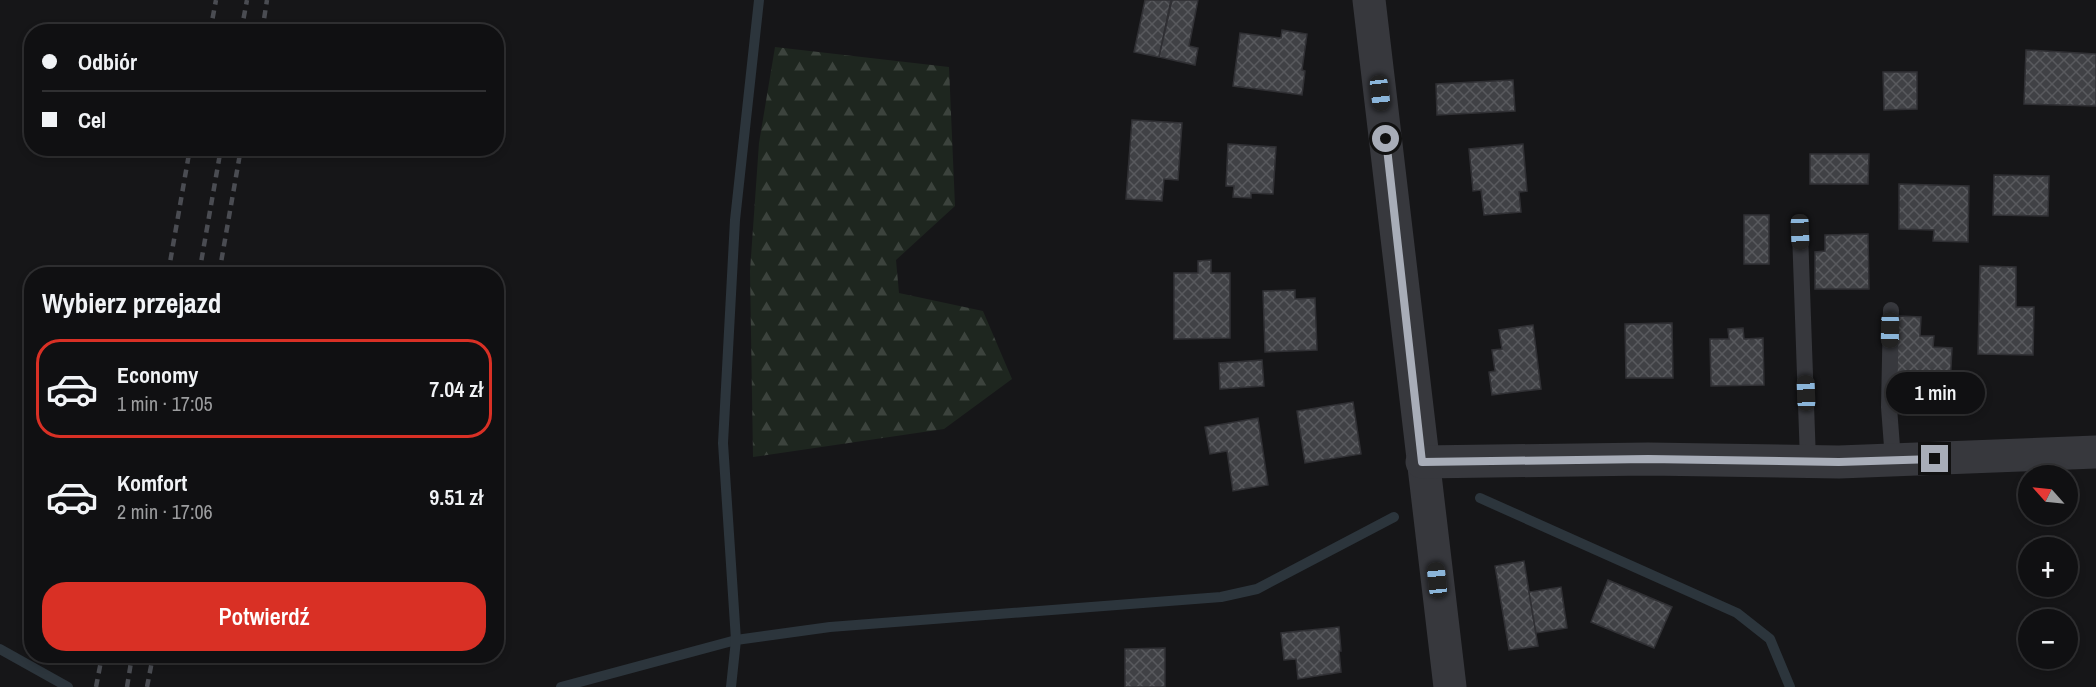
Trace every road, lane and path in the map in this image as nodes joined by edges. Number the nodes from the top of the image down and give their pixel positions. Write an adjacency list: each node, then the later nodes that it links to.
1 (1369, 0): 7 (street)
2 (1800, 232): 6 (lane)
3 (1891, 310): 5 (lane)
4 (2096, 452): 5 (street)
5 (1893, 460): 6 (street)
6 (1808, 461): 7 (street)
7 (1422, 462): 8 (street)
8 (1450, 687)

